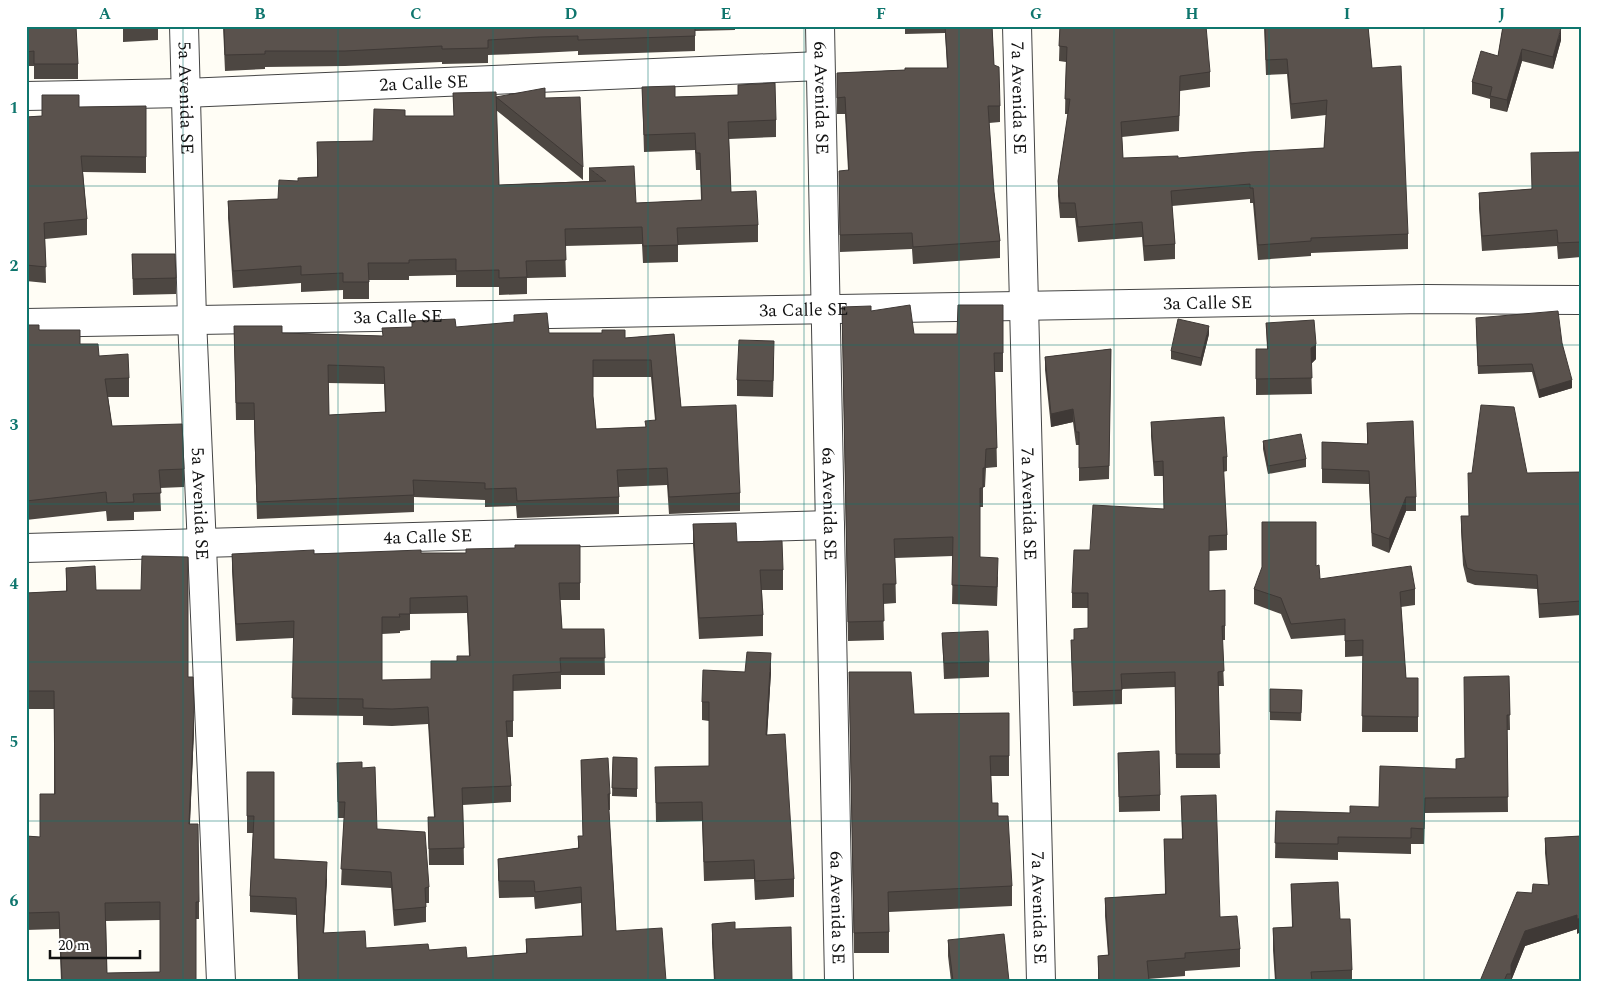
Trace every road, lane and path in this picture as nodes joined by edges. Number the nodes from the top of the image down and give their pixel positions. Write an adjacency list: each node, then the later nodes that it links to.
1 (184, 26): 5 (street, 5a Avenida SE)
2 (820, 26): 4 (street, 6a Avenida SE)
3 (1017, 26): 8 (street, 7a Avenida SE)
4 (820, 66): 5 (street, 2a Calle SE); 9 (street, 6a Avenida SE)
5 (185, 93): 6 (street, 2a Calle SE); 10 (street, 5a Avenida SE)
6 (26, 96)
7 (1581, 300): 8 (street, 3a Calle SE)
8 (1024, 306): 9 (street, 3a Calle SE); 17 (street, 7a Avenida SE)
9 (826, 309): 10 (street, 3a Calle SE); 12 (street, 6a Avenida SE)
10 (192, 319): 11 (street, 3a Calle SE); 13 (street, 5a Avenida SE)
11 (26, 323)
12 (830, 525): 13 (street, 4a Calle SE); 16 (street, 6a Avenida SE)
13 (202, 543): 14 (street, 4a Calle SE); 15 (street, 5a Avenida SE)
14 (26, 548)
15 (220, 981)
16 (839, 981)
17 (1041, 981)

